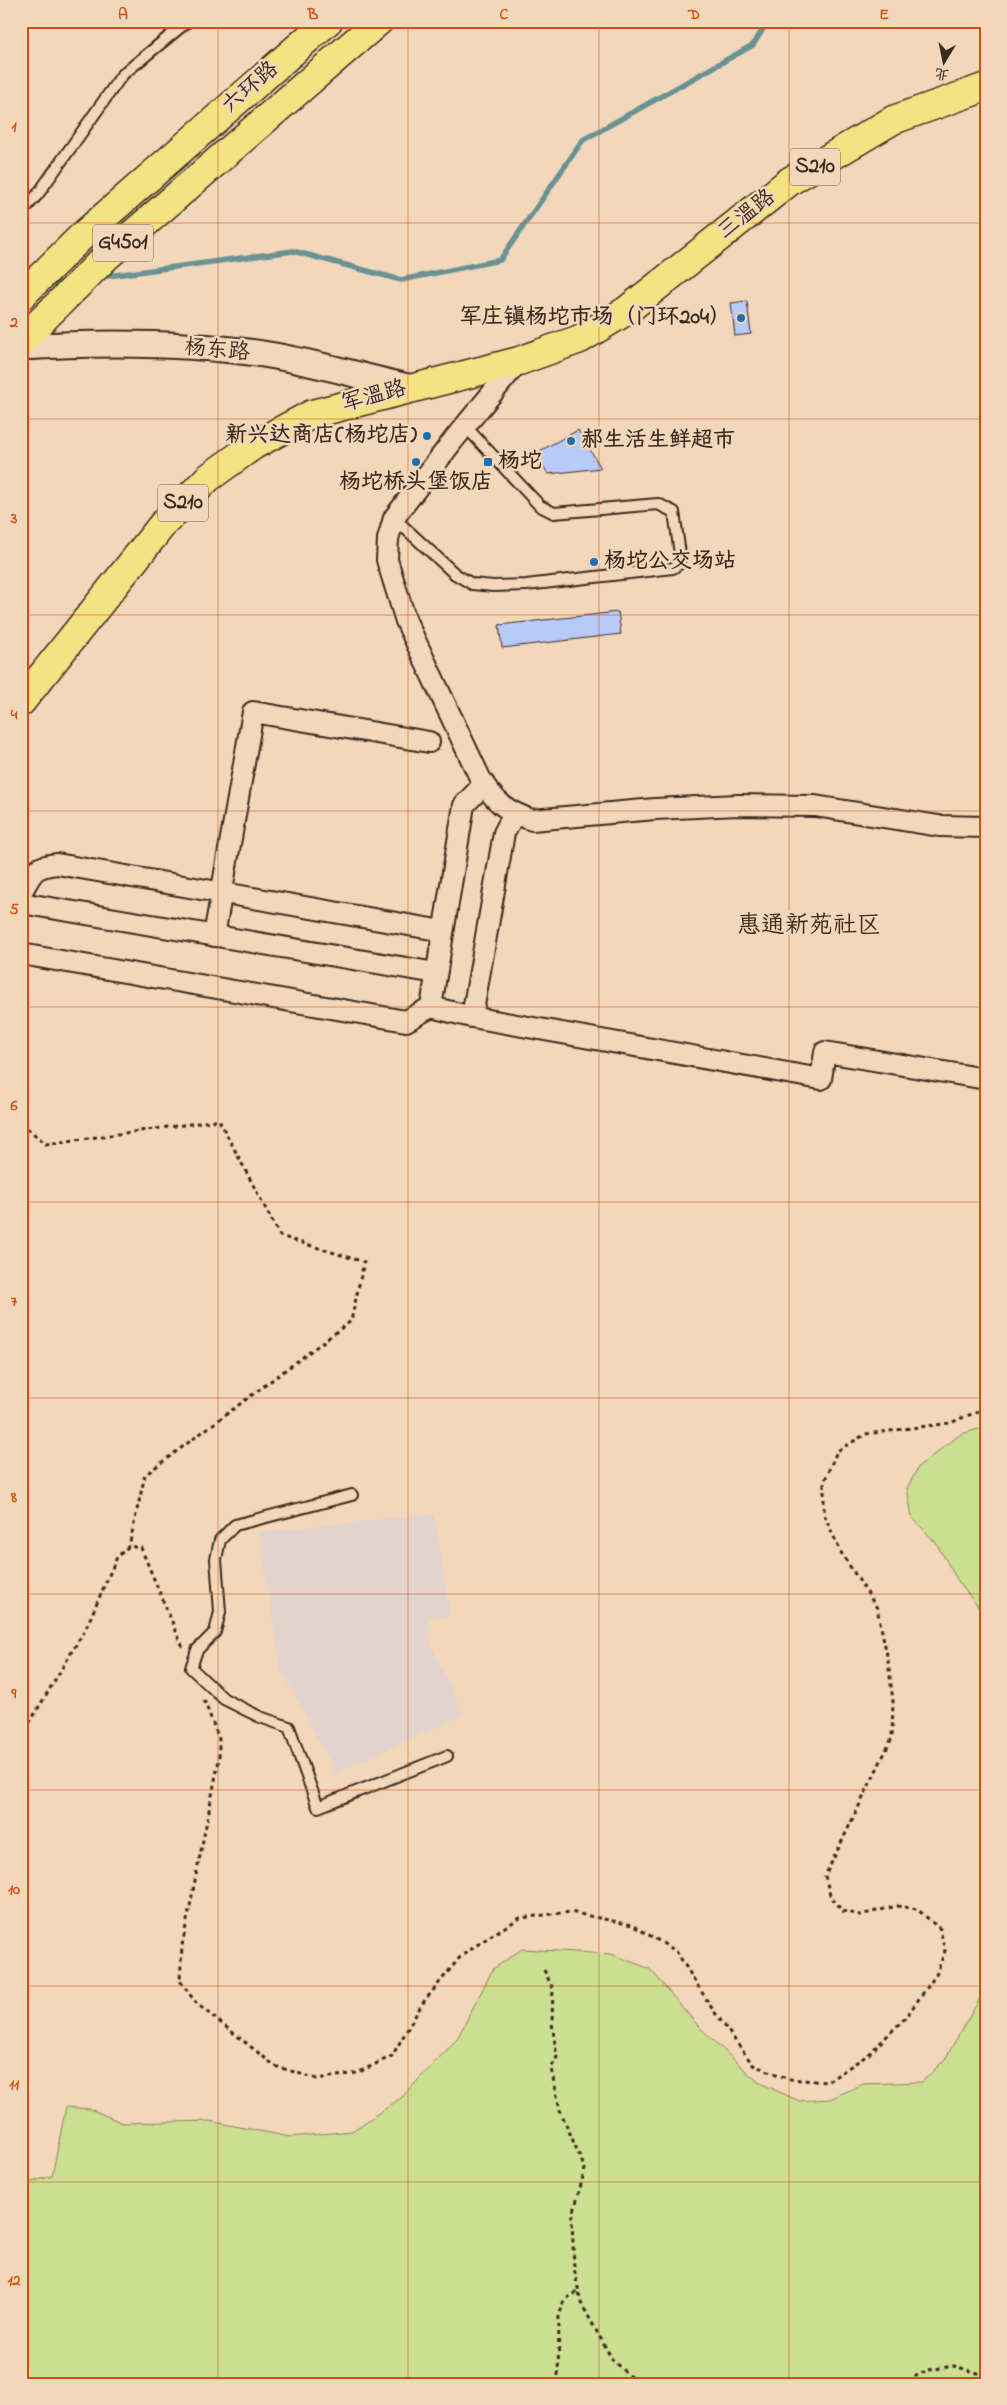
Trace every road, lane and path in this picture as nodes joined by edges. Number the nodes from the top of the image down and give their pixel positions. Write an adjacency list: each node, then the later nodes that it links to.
1 (188, 21): 5 (lane)
2 (328, 21): 6 (main road, 六环路 / G4501)
3 (379, 21): 8 (main road, 六环路 / G4501)
4 (986, 87): 7 (main road, 三温路 / S210)
5 (21, 213)
6 (21, 296)
7 (626, 311): 10 (main road, 军温路 / S210)
8 (21, 341)
9 (21, 347): 11 (street, 杨东路)
10 (519, 361): 11 (main road, 军温路 / S210); 12 (street)
11 (408, 388): 14 (main road, 军温路 / S210)
12 (465, 426): 13 (street); 13 (lane)
13 (394, 518): 16 (street)
14 (21, 702)
15 (429, 742): 19 (street)
16 (484, 784): 17 (street); 22 (street)
17 (514, 814): 18 (street); 27 (street)
18 (986, 827)
19 (221, 892): 20 (street); 22 (street); 23 (street)
20 (21, 893)
21 (21, 904): 23 (street)
22 (443, 931): 25 (street)
23 (214, 936): 25 (street)
24 (21, 954): 26 (street)
25 (436, 973): 26 (street)
26 (431, 1007): 27 (street)
27 (472, 1017): 28 (street)
28 (986, 1079)
29 (21, 1123): 32 (path)
30 (986, 1408): 33 (path)
31 (352, 1495): 33 (lane)
32 (129, 1546): 33 (path); 34 (path)
33 (191, 1668): 35 (lane)
34 (21, 1736)
35 (447, 1756)
36 (544, 1970): 37 (path)
37 (579, 2291): 38 (path); 39 (path)
38 (558, 2384)
39 (638, 2384)
40 (900, 2384): 41 (path)
41 (984, 2384)

